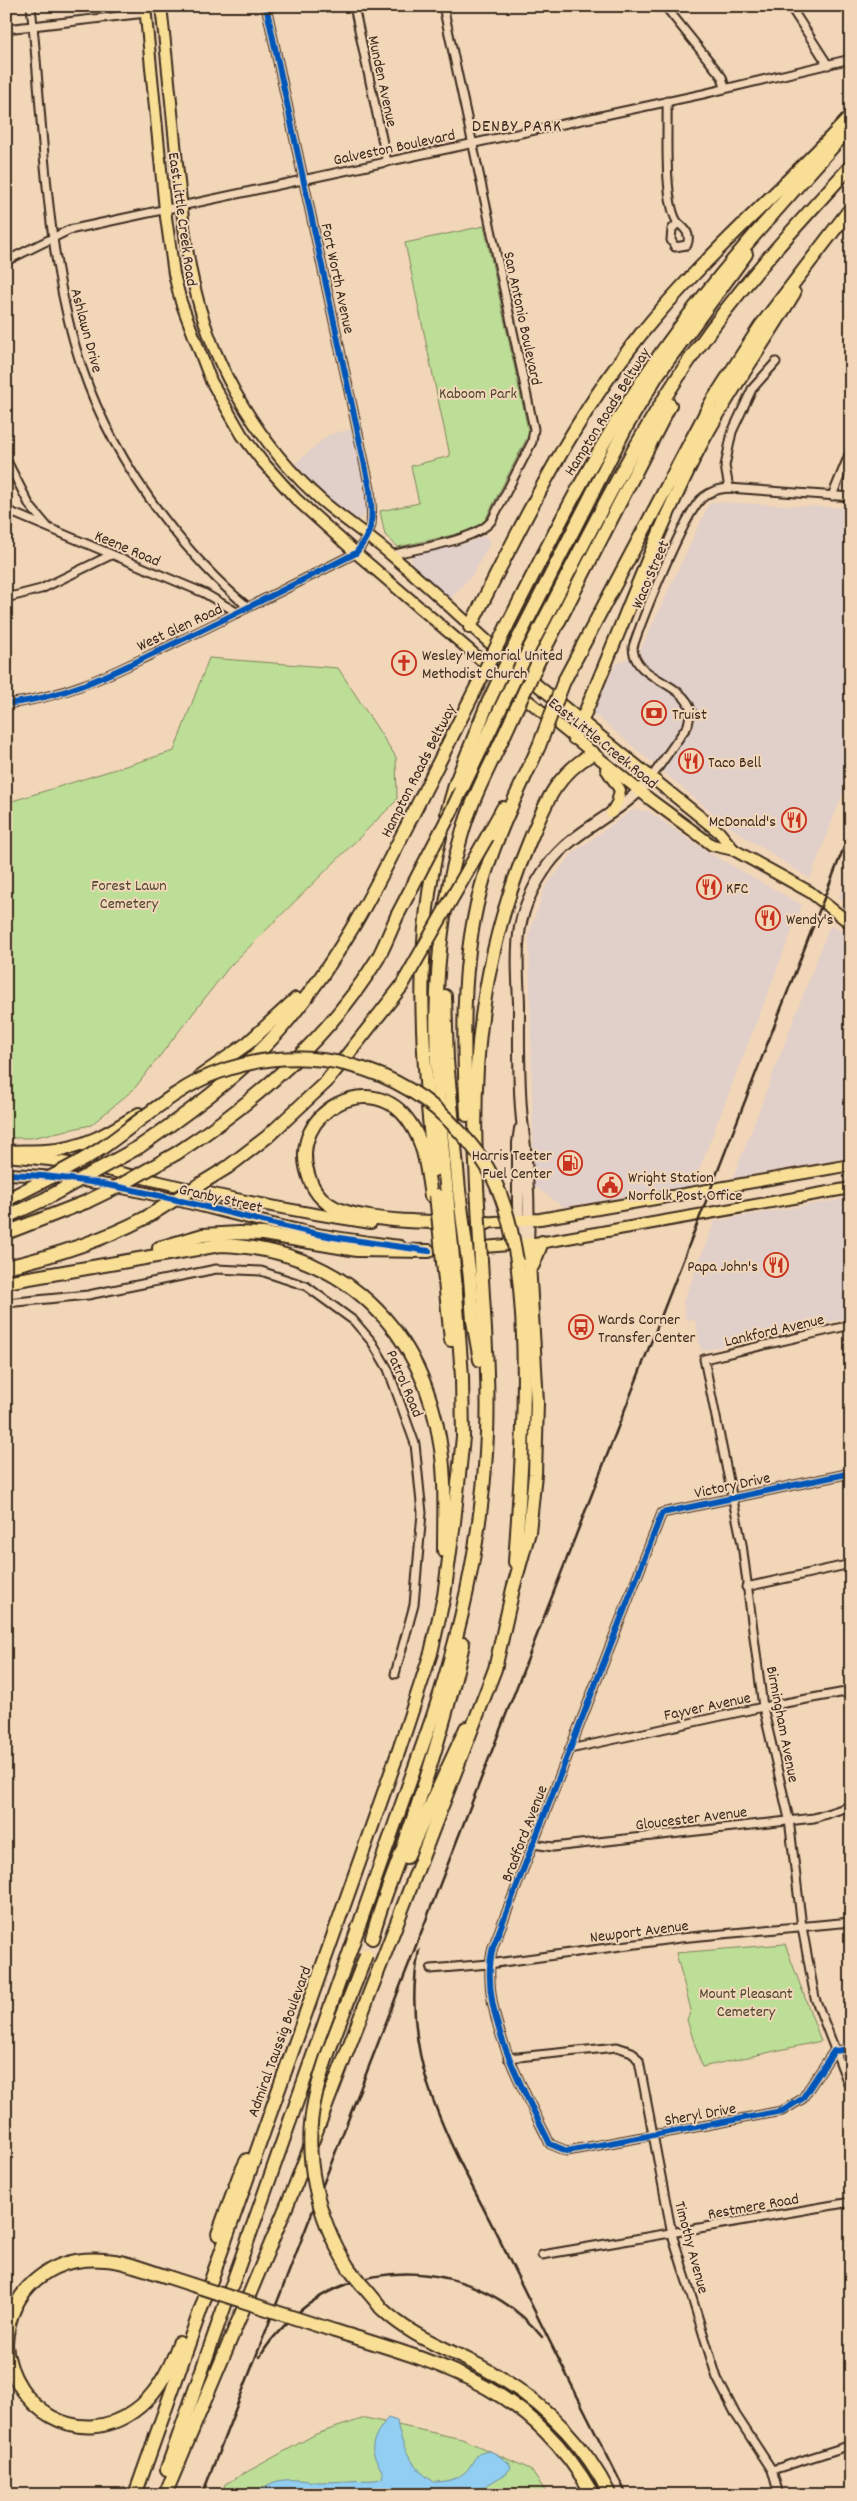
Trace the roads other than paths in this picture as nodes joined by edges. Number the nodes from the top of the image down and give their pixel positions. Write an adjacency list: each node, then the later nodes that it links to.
1 (31, 6): 9 (street, Ashlawn Drive)
2 (162, 6): 22 (main road, East Little Creek Road)
3 (266, 6): 21 (street, Fort Worth Avenue)
4 (354, 6): 18 (street, Munden Avenue)
5 (443, 6): 17 (street, San Antonio Boulevard)
6 (665, 6): 13 (street)
7 (790, 6): 12 (street)
8 (146, 10): 9 (street); 24 (main road, East Little Creek Road)
9 (33, 25): 10 (street); 27 (street, Ashlawn Drive)
10 (6, 29)
11 (851, 59): 12 (street, Galveston Boulevard)
12 (828, 65): 13 (street, Galveston Boulevard)
13 (725, 88): 14 (street, Galveston Boulevard)
14 (667, 101): 17 (street, Galveston Boulevard); 26 (street)
15 (851, 116): 45 (highway)
16 (851, 126): 25 (highway, Hampton Roads Beltway)
17 (472, 143): 18 (street, Galveston Boulevard); 40 (street, San Antonio Boulevard)
18 (387, 162): 21 (street, Galveston Boulevard)
19 (851, 166): 68 (highway, bridge)
20 (851, 173): 63 (highway, bridge)
21 (304, 180): 22 (street, Galveston Boulevard); 38 (street, Fort Worth Avenue)
22 (182, 206): 24 (street, Galveston Boulevard); 38 (main road, East Little Creek Road)
23 (851, 208): 28 (highway)
24 (165, 210): 27 (street, Galveston Boulevard); 39 (main road, East Little Creek Road)
25 (769, 218): 56 (highway, Hampton Roads Beltway, bridge); 63 (highway, bridge)
26 (678, 223)
27 (54, 236): 29 (street, Galveston Boulevard); 43 (street, Ashlawn Drive)
28 (822, 246): 48 (highway); 50 (highway, bridge)
29 (6, 260)
30 (776, 362): 33 (street)
31 (851, 450): 34 (street)
32 (6, 459): 37 (street)
33 (729, 488): 34 (street, Waco Street); 52 (street, Waco Street)
34 (832, 496): 35 (street, Waco Street)
35 (851, 497)
36 (6, 510): 37 (street, Keene Road)
37 (49, 528): 41 (street, Keene Road)
38 (369, 537): 39 (street); 40 (main road, East Little Creek Road)
39 (356, 553): 43 (street, West Glen Road); 46 (main road, East Little Creek Road)
40 (391, 554): 45 (main road, East Little Creek Road)
41 (111, 555): 42 (street); 44 (street, Keene Road)
42 (6, 598)
43 (248, 607): 44 (street, West Glen Road)
44 (238, 613): 47 (street, West Glen Road)
45 (470, 627): 46 (main road); 48 (main road, East Little Creek Road)
46 (471, 651): 49 (main road, East Little Creek Road)
47 (6, 704)
48 (581, 722): 49 (highway); 52 (main road, East Little Creek Road)
49 (574, 738): 51 (main road, East Little Creek Road)
50 (536, 743): 63 (highway); 73 (highway, bridge)
51 (593, 753): 53 (main road, East Little Creek Road); 54 (main road); 63 (highway)
52 (651, 778): 53 (main road); 55 (main road, East Little Creek Road)
53 (641, 791): 54 (main road); 55 (main road, East Little Creek Road)
54 (612, 813): 66 (main road)
55 (734, 850): 57 (main road, East Little Creek Road)
56 (361, 914): 58 (highway); 65 (highway, Hampton Roads Beltway, bridge)
57 (851, 924)
58 (6, 1152)
59 (6, 1157): 67 (main road, Granby Street)
60 (851, 1165): 66 (main road, Granby Street)
61 (6, 1174): 71 (main road, Granby Street)
62 (851, 1188): 69 (main road, Granby Street)
63 (453, 1191): 67 (highway, bridge); 67 (highway); 74 (highway, bridge); 76 (highway, bridge); 76 (highway, bridge)
64 (11, 1198): 87 (highway, bridge)
65 (6, 1217)
66 (524, 1221): 67 (main road, Granby Street); 70 (main road)
67 (482, 1226): 74 (highway, bridge)
68 (6, 1234)
69 (542, 1242): 70 (main road, Granby Street); 75 (highway)
70 (525, 1245): 71 (main road, Granby Street); 75 (highway)
71 (429, 1251): 72 (highway)
72 (119, 1262): 77 (highway); 88 (highway)
73 (6, 1266)
74 (476, 1278): 84 (highway)
75 (530, 1278): 87 (highway)
76 (450, 1280): 88 (highway)
77 (6, 1282)
78 (6, 1303): 90 (street, Patrol Road)
79 (851, 1325): 80 (street, Lankford Avenue)
80 (704, 1359): 82 (street, Birmingham Avenue)
81 (851, 1473): 82 (street, Victory Drive)
82 (733, 1498): 83 (street, Victory Drive); 86 (street, Birmingham Avenue)
83 (646, 1555): 93 (street, Bradford Avenue)
84 (474, 1563): 99 (highway); 116 (highway)
85 (851, 1564): 86 (street)
86 (746, 1587): 92 (street, Birmingham Avenue)
87 (512, 1589): 89 (highway)
88 (444, 1596): 106 (highway, Admiral Taussig Boulevard)
89 (504, 1630): 99 (highway); 117 (highway)
90 (395, 1674)
91 (851, 1691): 92 (street, Fayver Avenue)
92 (763, 1707): 93 (street, Fayver Avenue); 95 (street, Birmingham Avenue)
93 (570, 1749): 96 (street, Bradford Avenue)
94 (851, 1806): 95 (street, Gloucester Avenue)
95 (789, 1819): 96 (street, Gloucester Avenue); 98 (street, Birmingham Avenue)
96 (533, 1844): 100 (street, Bradford Avenue)
97 (851, 1922): 98 (street, Newport Avenue)
98 (802, 1927): 100 (street, Newport Avenue); 103 (street, Birmingham Avenue)
99 (372, 1938): 119 (highway, bridge)
100 (490, 1964): 101 (street, Newport Avenue); 104 (street, Bradford Avenue)
101 (432, 1969)
102 (851, 2049): 103 (street)
103 (834, 2051): 105 (street, Birmingham Avenue); 108 (street, Sheryl Drive)
104 (508, 2058): 107 (street, Bradford Avenue); 108 (street, Timothy Avenue)
105 (851, 2091)
106 (266, 2122): 112 (highway); 115 (highway, Admiral Taussig Boulevard)
107 (540, 2125): 108 (street, Sheryl Drive)
108 (654, 2135): 110 (street, Timothy Avenue)
109 (851, 2202): 110 (street, Restmere Road)
110 (672, 2234): 111 (street, Restmere Road); 114 (street, Timothy Avenue)
111 (542, 2255)
112 (6, 2344): 118 (highway, bridge)
113 (851, 2445): 114 (street)
114 (772, 2470): 120 (street, Timothy Avenue)
115 (135, 2495)
116 (157, 2495)
117 (165, 2495)
118 (593, 2495)
119 (610, 2495)
120 (779, 2495)

